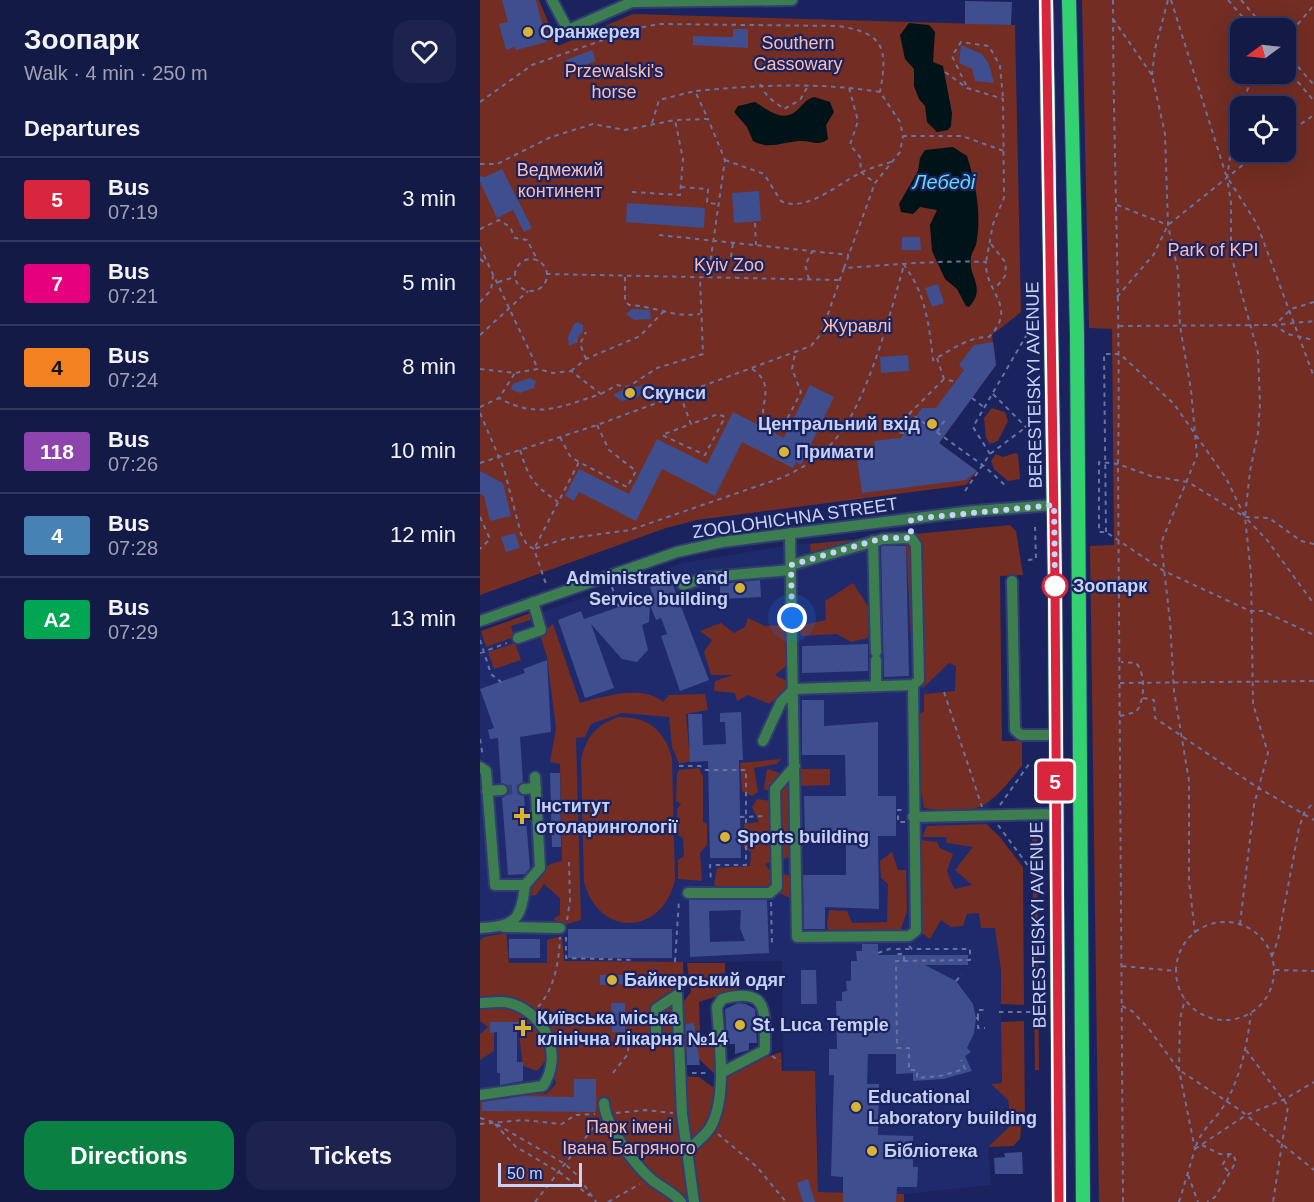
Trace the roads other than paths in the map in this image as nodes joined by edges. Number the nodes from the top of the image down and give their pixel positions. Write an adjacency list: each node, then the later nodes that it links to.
1 (552, 0): 5 (street)
2 (792, 0): 5 (street)
3 (1046, 0): 6 (main road, BERESTEISKYI AVENUE)
4 (1070, 0): 43 (main road)
5 (632, 1)
6 (1054, 505): 7 (street, ZOOLOHICHNA STREET); 20 (main road, BERESTEISKYI AVENUE)
7 (911, 519): 8 (street, ZOOLOHICHNA STREET); 9 (street)
8 (790, 533): 11 (street); 14 (street, ZOOLOHICHNA STREET)
9 (911, 538): 10 (street); 17 (street)
10 (873, 541): 11 (street); 18 (street)
11 (791, 567): 13 (street); 19 (street)
12 (1012, 581): 20 (street)
13 (683, 585)
14 (533, 603): 15 (street, ZOOLOHICHNA STREET); 16 (street)
15 (480, 621)
16 (516, 639)
17 (913, 685): 18 (street); 27 (street)
18 (876, 686): 19 (street)
19 (794, 689): 21 (street); 22 (street)
20 (1055, 735): 28 (main road, BERESTEISKYI AVENUE)
21 (763, 741)
22 (795, 766): 27 (street); 30 (street)
23 (483, 769): 26 (street)
24 (524, 789): 29 (street)
25 (501, 790): 26 (street)
26 (487, 791): 29 (street)
27 (910, 813): 28 (street)
28 (1055, 814): 42 (main road, BERESTEISKYI AVENUE)
29 (525, 885): 31 (street)
30 (688, 893)
31 (504, 927): 32 (street); 33 (street)
32 (480, 928)
33 (560, 928)
34 (480, 1003): 37 (street)
35 (679, 1041): 39 (street)
36 (721, 1073): 36 (street); 39 (street)
37 (480, 1095)
38 (604, 1108): 40 (street)
39 (687, 1151): 41 (street)
40 (681, 1202)
41 (694, 1202)
42 (1059, 1202)
43 (1083, 1202)

